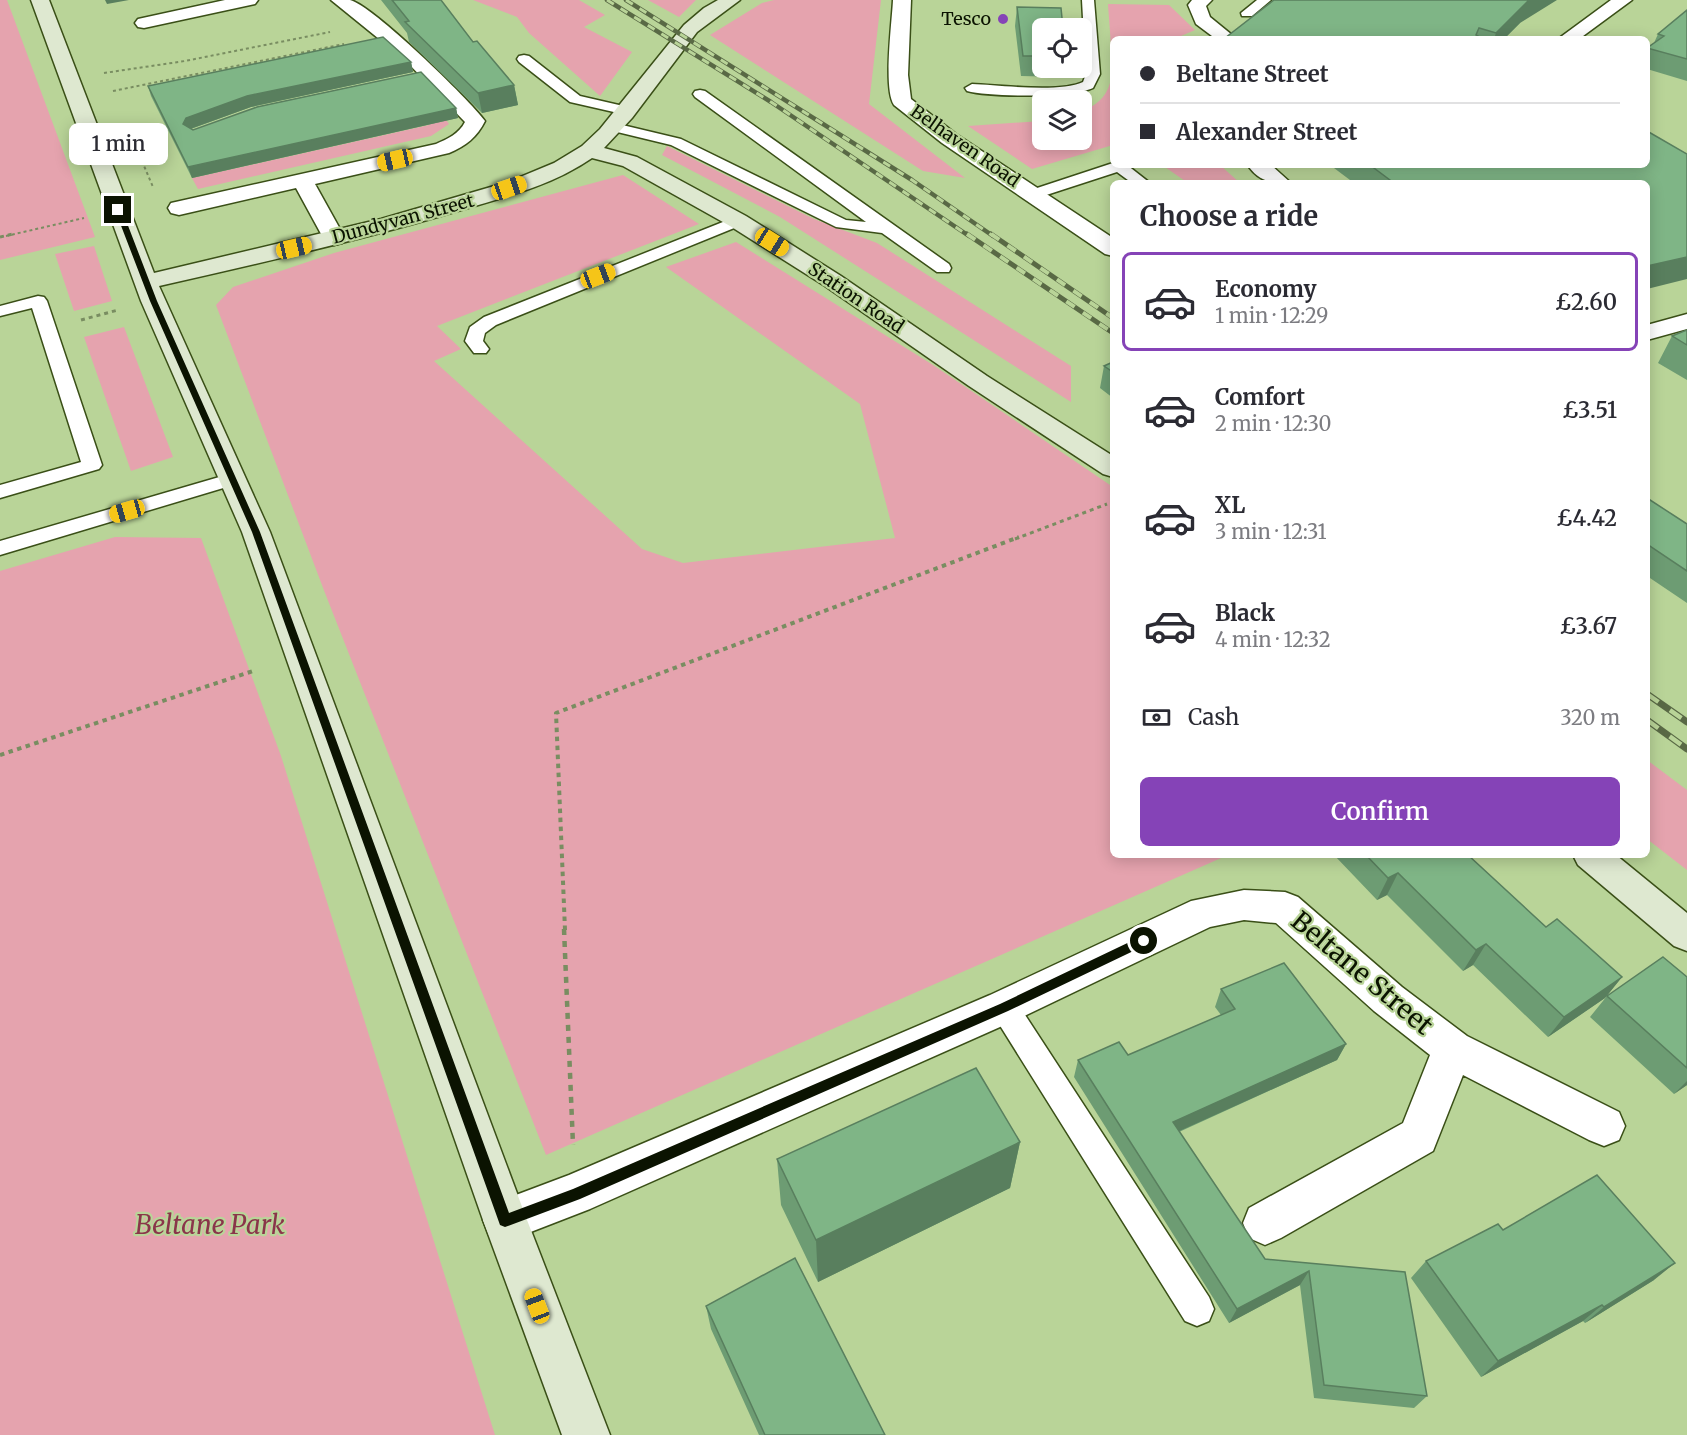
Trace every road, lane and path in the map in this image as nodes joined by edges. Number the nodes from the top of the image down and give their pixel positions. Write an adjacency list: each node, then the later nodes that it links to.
1 (40, 0): 19 (street)
2 (249, 0): 11 (street)
3 (340, 0): 12 (street)
4 (731, 0): 21 (street, Dundyvan Street)
5 (902, 0): 29 (street, Belhaven Road)
6 (1088, 0): 18 (lane)
7 (1203, 0): 13 (street)
8 (1265, 0): 10 (lane)
9 (1623, 0): 14 (street)
10 (1247, 13)
11 (144, 23)
12 (382, 29): 16 (street); 19 (path); 19 (path)
13 (1224, 36)
14 (1571, 36)
15 (524, 59): 21 (lane)
16 (433, 74): 17 (lane); 28 (street)
17 (411, 79)
18 (972, 88)
19 (75, 90): 31 (street)
20 (700, 94): 33 (lane)
21 (621, 119): 22 (street, Dundyvan Street); 33 (lane)
22 (588, 151): 32 (street, Station Road); 35 (street, Dundyvan Street)
23 (1113, 168): 29 (lane)
24 (1122, 168): 26 (lane)
25 (1261, 168): 27 (street)
26 (1138, 180)
27 (1276, 180)
28 (303, 182): 30 (street); 35 (street)
29 (1034, 194): 36 (street, Belhaven Road)
30 (179, 208)
31 (118, 210): 34 (path); 38 (street)
32 (738, 221): 43 (lane); 44 (street, Station Road)
33 (886, 229): 37 (lane)
34 (0, 237)
35 (334, 238): 38 (street, Dundyvan Street)
36 (1110, 247)
37 (944, 268)
38 (150, 292): 41 (path); 45 (street)
39 (0, 311): 46 (lane)
40 (1687, 321): 42 (street)
41 (74, 322)
42 (1650, 332)
43 (480, 349)
44 (1110, 466)
45 (233, 479): 48 (lane); 57 (street)
46 (0, 492)
47 (1110, 502): 56 (path)
48 (0, 548)
49 (252, 670): 50 (path)
50 (0, 755)
51 (1595, 858): 52 (street)
52 (1687, 935)
53 (1004, 1007): 54 (street, Beltane Street); 56 (street, Beltane Street); 59 (lane)
54 (1453, 1049): 55 (street, Beltane Street); 58 (street, Beltane Street)
55 (1604, 1126)
56 (575, 1194): 57 (street, Beltane Street)
57 (505, 1220): 60 (street)
58 (1265, 1222)
59 (1197, 1309)
60 (586, 1435)

